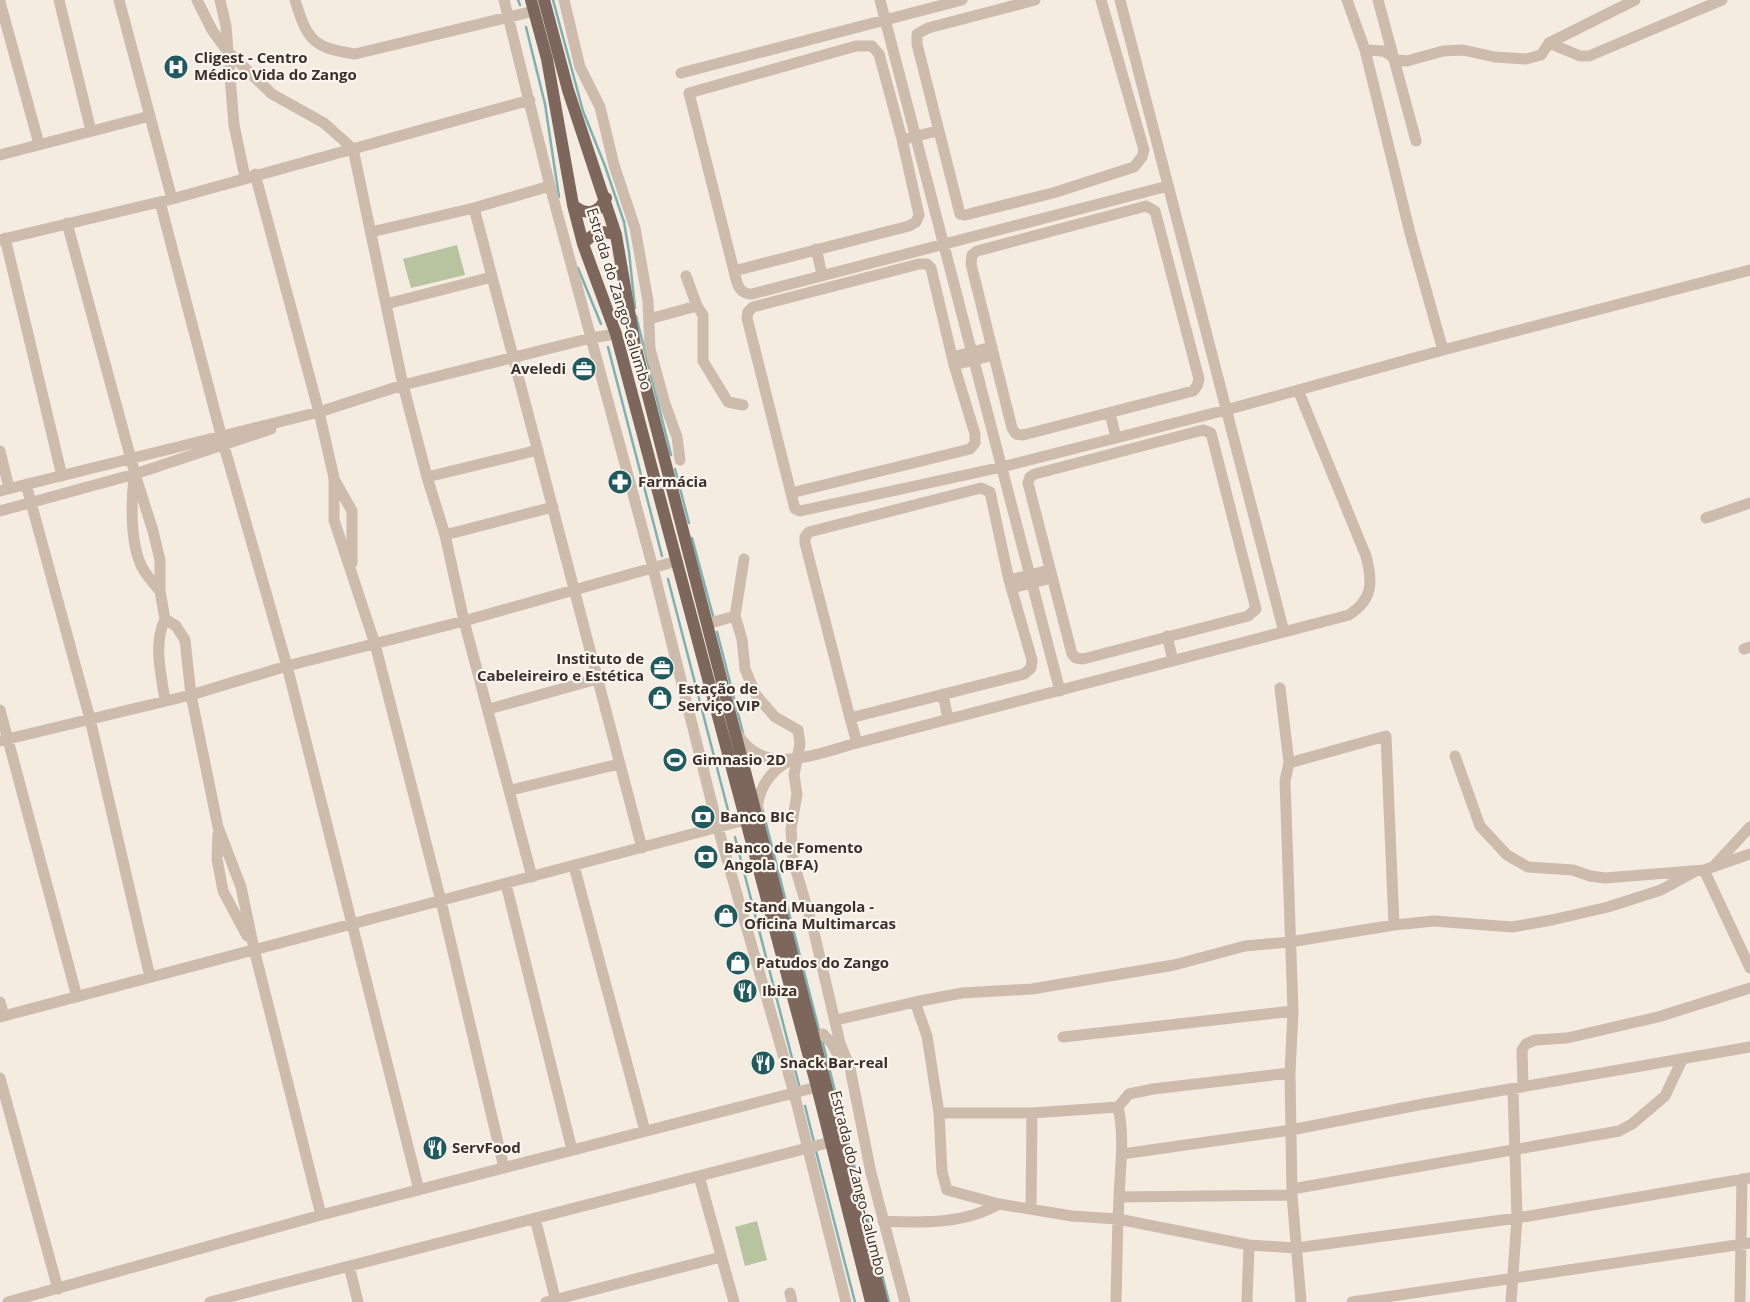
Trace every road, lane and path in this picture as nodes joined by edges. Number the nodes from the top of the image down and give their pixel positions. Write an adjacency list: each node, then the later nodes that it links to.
1 (59, 0): 29 (street)
2 (119, 0): 27 (street)
3 (197, 0): 23 (street)
4 (220, 0): 23 (street)
5 (295, 0): 19 (street)
6 (504, 0): 19 (street)
7 (544, 0): 40 (main road, Estrada do Zango-Calumbo)
8 (564, 0): 60 (street)
9 (880, 0): 20 (street)
10 (962, 0): 20 (street)
11 (1035, 0): 28 (street)
12 (1101, 0): 39 (street)
13 (1120, 0): 38 (street)
14 (1347, 0): 22 (street)
15 (1378, 0): 24 (street)
16 (1635, 0): 21 (street)
17 (1722, 0): 21 (street)
18 (0, 2): 33 (street)
19 (523, 11): 26 (street); 43 (main road, Estrada do Zango-Calumbo)
20 (886, 19): 25 (street); 30 (street)
21 (1549, 43): 24 (street)
22 (1365, 50): 24 (street); 63 (street)
23 (228, 52): 34 (street); 36 (street)
24 (1394, 57): 32 (street)
25 (681, 73)
26 (530, 100): 34 (street); 37 (street)
27 (150, 116): 29 (street); 41 (street)
28 (936, 126): 30 (street); 39 (street)
29 (92, 131): 33 (street)
30 (915, 132): 31 (street); 50 (street)
31 (901, 134): 52 (street); 54 (street)
32 (1416, 141)
33 (39, 144): 35 (street)
34 (353, 149): 36 (street); 47 (street)
35 (0, 155)
36 (250, 176): 41 (street); 72 (street)
37 (550, 186): 44 (street); 62 (street)
38 (1168, 186): 45 (street); 71 (street)
39 (1053, 192): 45 (street)
40 (606, 198): 43 (main road); 48 (main road, Estrada do Zango-Calumbo)
41 (172, 199): 42 (street)
42 (160, 202): 46 (street); 74 (street)
43 (573, 205): 51 (main road, Estrada do Zango-Calumbo)
44 (474, 208): 47 (street); 57 (street)
45 (1058, 214): 50 (street)
46 (67, 223): 49 (street); 79 (street)
47 (371, 232): 58 (street)
48 (616, 235): 51 (main road); 109 (main road, Estrada do Zango-Calumbo)
49 (2, 239): 84 (street)
50 (944, 243): 55 (street); 65 (street)
51 (583, 244): 61 (main road, Estrada do Zango-Calumbo)
52 (816, 249): 54 (street); 55 (street)
53 (1750, 270): 63 (street)
54 (734, 271): 55 (street)
55 (822, 274)
56 (686, 276): 59 (street)
57 (492, 278): 58 (street); 66 (street)
58 (386, 304): 68 (street)
59 (697, 306): 60 (street); 70 (street)
60 (650, 319): 80 (street)
61 (616, 334): 62 (street); 98 (main road, Estrada do Zango-Calumbo)
62 (591, 338): 66 (street); 99 (street)
63 (1443, 350): 69 (street)
64 (993, 351): 65 (street); 73 (street); 73 (street)
65 (973, 356): 67 (street); 81 (street)
66 (512, 358): 68 (street); 77 (street)
67 (953, 361): 82 (street); 90 (street)
68 (403, 385): 72 (street); 86 (street)
69 (1298, 390): 71 (street); 110 (street)
70 (742, 405)
71 (1226, 410): 75 (street); 110 (street)
72 (318, 412): 74 (street); 76 (street); 85 (street)
73 (1110, 413): 75 (street)
74 (221, 434): 76 (street); 79 (street)
75 (1116, 438): 81 (street)
76 (224, 446): 83 (street); 114 (street)
77 (538, 450): 86 (street); 93 (street)
78 (0, 451): 88 (street)
79 (131, 458): 83 (street); 84 (street)
80 (680, 460)
81 (1002, 466): 89 (street); 102 (street)
82 (885, 470): 89 (street); 90 (street)
83 (135, 474): 91 (street); 105 (street); 105 (street)
84 (62, 476): 87 (street)
85 (334, 478): 100 (street); 100 (street)
86 (427, 478): 96 (street)
87 (26, 484): 88 (street); 91 (street)
88 (4, 489)
89 (890, 491): 90 (street)
90 (791, 493)
91 (31, 502): 94 (street); 124 (street)
92 (1750, 503): 95 (street)
93 (553, 506): 96 (street); 104 (street)
94 (0, 511)
95 (1706, 518)
96 (445, 535): 108 (street)
97 (744, 559): 106 (street)
98 (677, 561): 99 (street); 134 (main road, Estrada do Zango-Calumbo)
99 (652, 568): 104 (street); 137 (street)
100 (352, 570): 112 (street)
101 (1051, 574): 102 (street); 111 (street); 111 (street)
102 (1031, 579): 103 (street); 117 (street)
103 (1010, 584): 118 (street); 123 (street)
104 (575, 589): 108 (street); 115 (street)
105 (160, 591): 107 (street)
106 (735, 616): 109 (street); 130 (street)
107 (165, 619): 119 (street); 120 (street)
108 (464, 621): 112 (street); 121 (street)
109 (712, 622): 126 (main road, Estrada do Zango-Calumbo)
110 (1284, 632): 113 (street)
111 (1167, 636): 113 (street)
112 (376, 644): 114 (street); 144 (street)
113 (1174, 661): 117 (street)
114 (287, 666): 119 (street); 145 (street)
115 (598, 679): 121 (street); 132 (street)
116 (1280, 688): 131 (street)
117 (1060, 691): 125 (street)
118 (943, 694): 123 (street); 125 (street)
119 (191, 695): 120 (street); 135 (street)
120 (165, 700): 124 (street)
121 (489, 709): 133 (street)
122 (0, 710): 127 (street)
123 (850, 718): 128 (street)
124 (90, 719): 127 (street); 151 (street)
125 (948, 719): 128 (street)
126 (733, 727): 130 (street); 134 (main road, Estrada do Zango-Calumbo)
127 (4, 740): 153 (street)
128 (857, 743): 130 (street)
129 (1455, 756): 141 (street)
130 (793, 760): 134 (street); 158 (street)
131 (1289, 763): 146 (street); 147 (street)
132 (619, 764): 133 (street); 138 (street)
133 (511, 790): 142 (street)
134 (751, 819): 137 (street); 159 (main road, Estrada do Zango-Calumbo); 166 (main road, Estrada do Zango-Calumbo)
135 (218, 827): 149 (street); 149 (street)
136 (1750, 827): 141 (street)
137 (718, 828): 138 (street); 169 (street)
138 (642, 848): 140 (street)
139 (1750, 854): 141 (street)
140 (574, 866): 142 (street); 174 (street)
141 (1704, 869): 146 (street); 150 (street)
142 (532, 877): 143 (street)
143 (506, 884): 144 (street); 178 (street)
144 (441, 901): 145 (street); 180 (street)
145 (353, 924): 149 (street); 183 (street)
146 (1394, 925): 147 (street)
147 (1290, 942): 155 (street); 156 (street)
148 (1750, 945): 150 (street)
149 (254, 949): 151 (street); 188 (street)
150 (1748, 964)
151 (150, 977): 153 (street)
152 (1750, 988): 168 (street)
153 (77, 997): 157 (street)
154 (0, 1002): 157 (street)
155 (915, 1002): 158 (street); 171 (street)
156 (1294, 1011): 160 (street); 164 (street)
157 (2, 1016)
158 (835, 1019): 159 (street); 161 (street)
159 (818, 1035): 161 (street); 167 (street); 208 (main road, Estrada do Zango-Calumbo)
160 (1064, 1037)
161 (840, 1043): 167 (street)
162 (1750, 1047): 163 (street)
163 (1682, 1060): 168 (street); 177 (street)
164 (1290, 1073): 170 (street); 173 (street)
165 (0, 1078): 199 (street)
166 (817, 1087): 169 (street); 175 (main road, Estrada do Zango-Calumbo)
167 (853, 1087): 192 (street)
168 (1518, 1088): 173 (street); 177 (street)
169 (794, 1093): 174 (street); 176 (street)
170 (1118, 1107): 172 (street); 179 (street)
171 (939, 1113): 172 (street); 186 (street)
172 (1032, 1113): 187 (street)
173 (1291, 1130): 179 (street); 184 (street)
174 (646, 1131): 178 (street)
175 (831, 1142): 176 (street); 208 (main road, Estrada do Zango-Calumbo)
176 (807, 1148): 181 (street); 207 (street)
177 (1516, 1148): 184 (street); 190 (street)
178 (572, 1150): 180 (street)
179 (1122, 1154): 185 (street)
180 (504, 1168): 183 (street)
181 (699, 1176): 189 (street); 196 (street)
182 (1746, 1178): 190 (street); 193 (street)
183 (419, 1190): 188 (street)
184 (1292, 1192): 185 (street); 195 (street)
185 (1119, 1197): 191 (street)
186 (999, 1204): 187 (street); 192 (street)
187 (1031, 1209): 191 (street)
188 (321, 1215): 199 (street)
189 (535, 1218): 197 (street); 201 (street)
190 (1516, 1218): 195 (street); 198 (street)
191 (1118, 1219): 194 (street); 210 (street)
192 (883, 1221): 209 (street)
193 (1746, 1243): 198 (street); 215 (street)
194 (1249, 1245): 195 (street); 211 (street)
195 (1296, 1248): 212 (street)
196 (721, 1256): 201 (street); 206 (street)
197 (349, 1266): 204 (street); 205 (street)
198 (1512, 1278): 213 (street); 214 (street)
199 (58, 1289): 203 (street)
200 (0, 1296): 202 (street)
201 (553, 1301)
202 (2, 1302)
203 (8, 1302)
204 (210, 1302)
205 (358, 1302)
206 (734, 1302)
207 (846, 1302)
208 (872, 1302)
209 (905, 1302)
210 (1116, 1302)
211 (1247, 1302)
212 (1301, 1302)
213 (1352, 1302)
214 (1511, 1302)
215 (1740, 1302)

